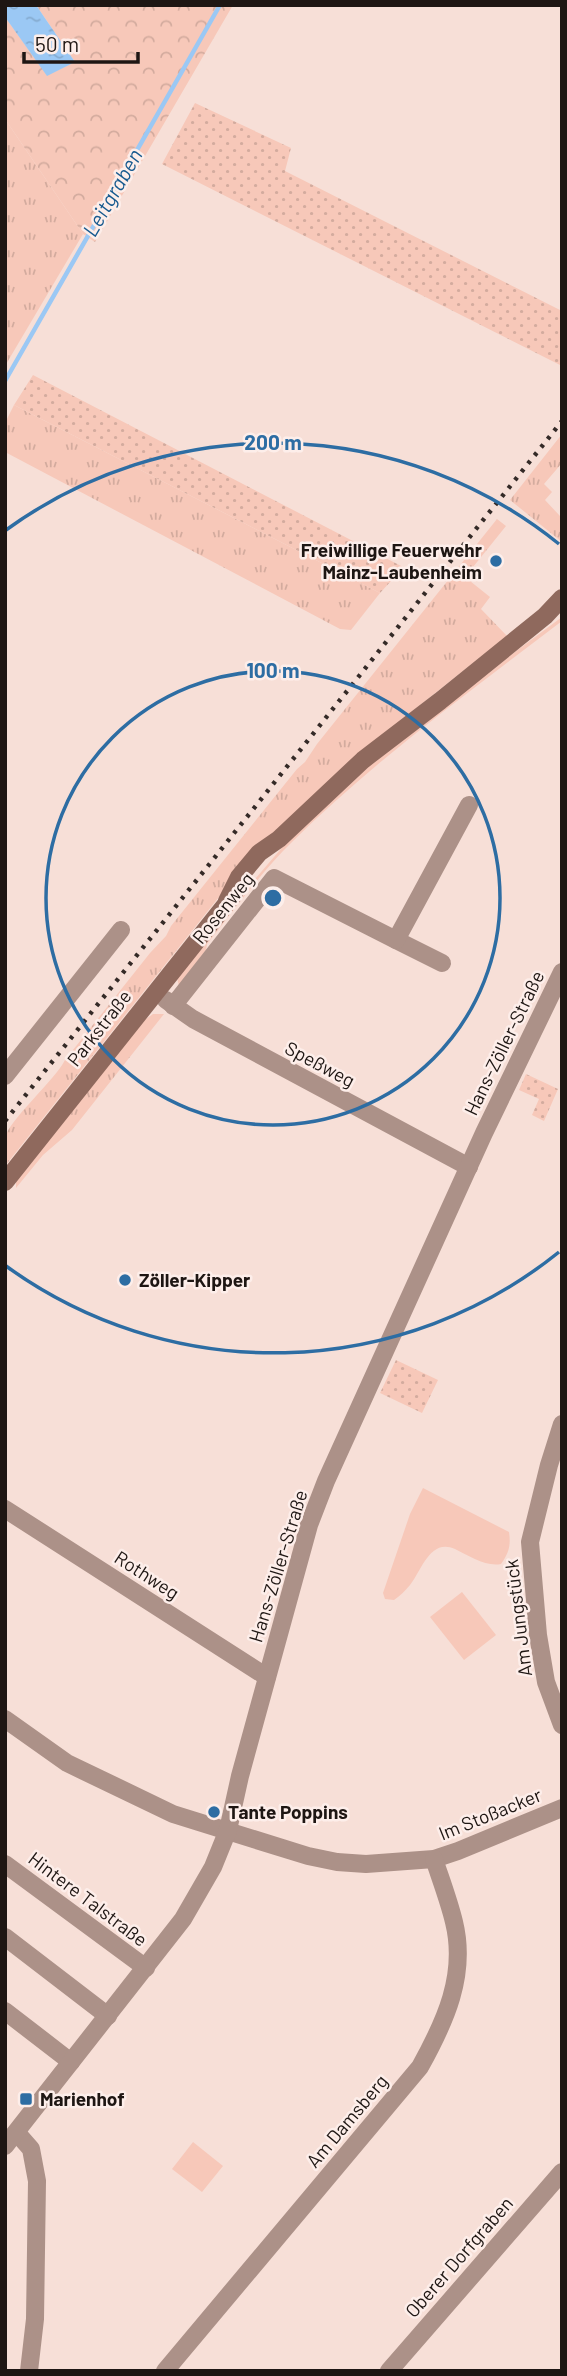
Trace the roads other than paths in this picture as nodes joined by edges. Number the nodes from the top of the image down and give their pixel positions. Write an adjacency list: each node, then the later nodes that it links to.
1 (562, 598): 3 (main road, Parkstraße)
2 (562, 607): 3 (main road, Parkstraße)
3 (545, 616): 9 (main road, Parkstraße)
4 (469, 805): 6 (street)
5 (121, 930): 11 (street)
6 (396, 940): 7 (street, Rosenweg); 10 (street, Rosenweg)
7 (442, 964)
8 (562, 972): 12 (street, Hans-Zöller-Straße)
9 (155, 991): 10 (street, Speßweg); 13 (main road, Parkstraße)
10 (173, 1006): 12 (street, Speßweg)
11 (5, 1076)
12 (468, 1167): 16 (street, Hans-Zöller-Straße)
13 (5, 1182)
14 (562, 1424): 18 (street, Am Jungstück)
15 (5, 1508): 16 (street, Rothweg)
16 (267, 1677): 20 (street, Hans-Zöller-Straße)
17 (5, 1719): 20 (street, Im Stoßacker)
18 (562, 1725)
19 (562, 1808): 21 (street, Im Stoßacker)
20 (228, 1830): 21 (street, Im Stoßacker); 24 (street, Hans-Zöller-Straße)
21 (434, 1859): 31 (street, Am Damsberg)
22 (5, 1864): 24 (street, Hintere Talstraße)
23 (5, 1937): 26 (street)
24 (146, 1968): 26 (street, Hans-Zöller-Straße)
25 (5, 2011): 27 (street)
26 (108, 2016): 27 (street, Hans-Zöller-Straße)
27 (71, 2062): 28 (street, Hans-Zöller-Straße)
28 (11, 2140): 30 (street)
29 (562, 2172): 32 (street, Oberer Dorfgraben)
30 (29, 2371)
31 (164, 2371)
32 (390, 2371)

